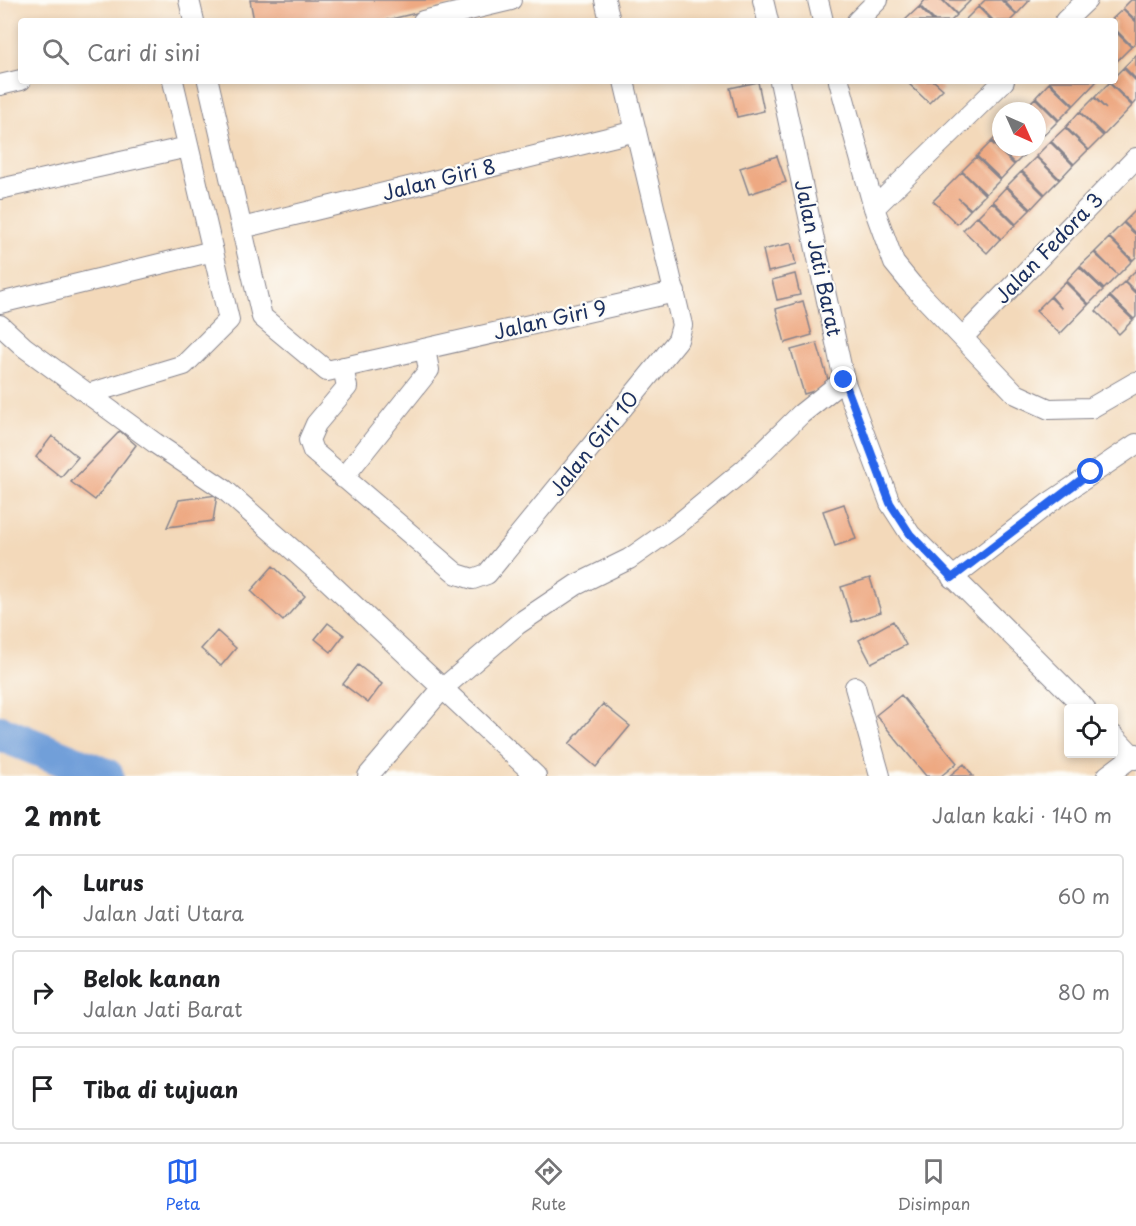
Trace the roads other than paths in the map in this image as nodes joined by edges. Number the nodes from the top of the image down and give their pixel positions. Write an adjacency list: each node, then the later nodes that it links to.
1 (189, 0): 8 (street)
2 (511, 0): 9 (street)
3 (605, 0): 10 (street)
4 (763, 0): 11 (street)
5 (818, 0): 12 (street)
6 (878, 0): 13 (street)
7 (1087, 0): 14 (street)
8 (193, 18)
9 (437, 18)
10 (609, 18)
11 (767, 18)
12 (822, 18)
13 (860, 18)
14 (1068, 18)
15 (18, 81): 22 (street)
16 (174, 84): 24 (street)
17 (209, 84): 28 (street)
18 (625, 84): 23 (street, Jalan Giri 10)
19 (781, 84): 36 (street, Jalan Jati Barat)
20 (840, 84): 27 (street)
21 (1001, 84): 27 (street)
22 (0, 85)
23 (636, 131): 28 (street, Jalan Giri 8); 30 (street, Jalan Giri 10)
24 (188, 147): 26 (street); 29 (street)
25 (1136, 158): 33 (street, Jalan Fedora 3)
26 (0, 189)
27 (874, 208): 33 (street)
28 (242, 228): 35 (street)
29 (213, 251): 31 (street); 38 (street)
30 (675, 291): 34 (street, Jalan Giri 9); 40 (street, Jalan Giri 10)
31 (0, 303)
32 (0, 325): 38 (street)
33 (963, 337): 37 (street)
34 (425, 349): 35 (street, Jalan Giri 9); 40 (street)
35 (335, 369): 40 (street)
36 (844, 380): 41 (street, Jalan Jati Barat); 43 (street)
37 (1136, 382)
38 (88, 394): 43 (street)
39 (1136, 444): 41 (street)
40 (344, 478)
41 (952, 578): 44 (street, Jalan Jati Barat)
42 (855, 687): 49 (street)
43 (442, 689): 47 (street); 48 (street)
44 (1081, 704)
45 (1118, 741): 46 (street)
46 (1135, 756): 50 (street)
47 (368, 776)
48 (536, 776)
49 (880, 776)
50 (1107, 776)

